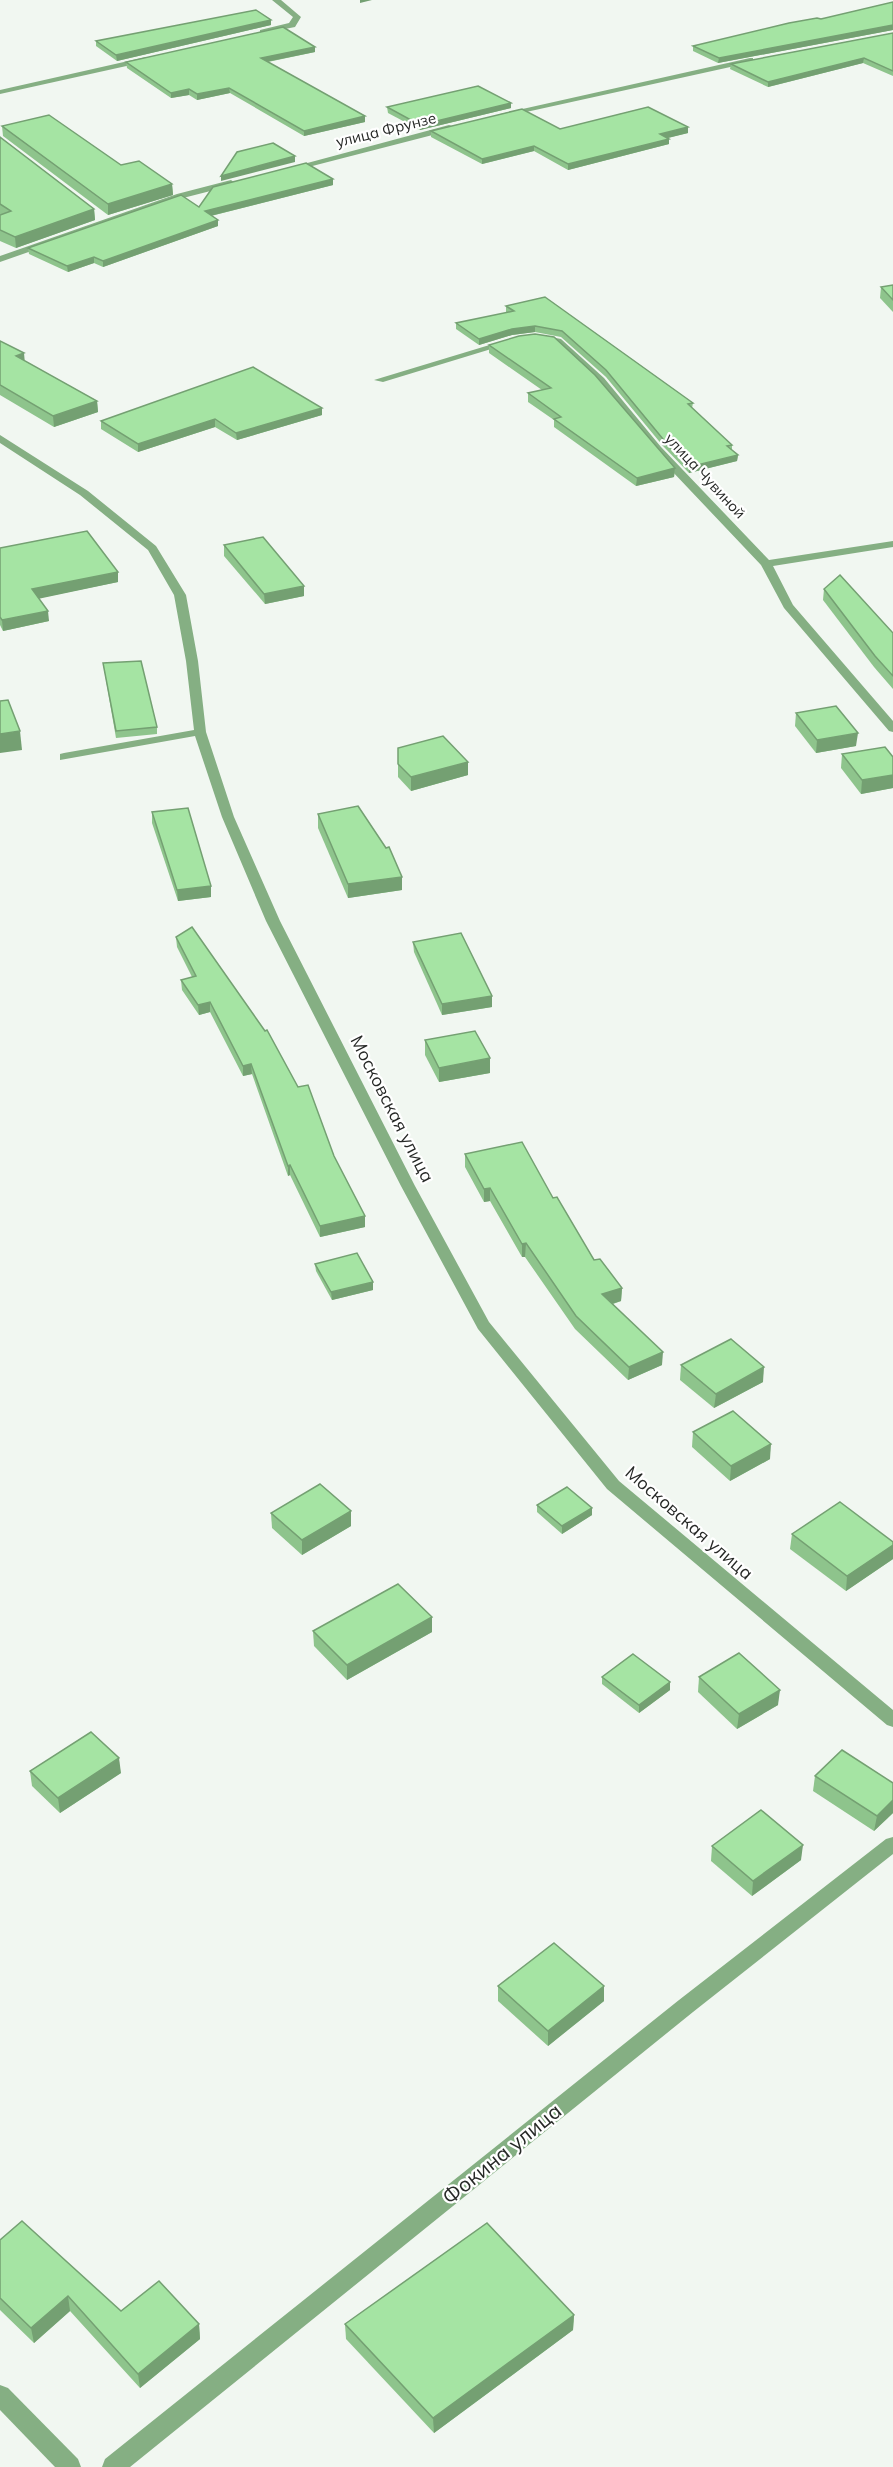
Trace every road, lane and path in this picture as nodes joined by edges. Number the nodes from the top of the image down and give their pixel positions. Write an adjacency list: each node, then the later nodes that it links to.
1 (276, 0): 2 (street)
2 (254, 34)
3 (150, 57): 5 (street)
4 (764, 58): 6 (street)
5 (0, 92)
6 (499, 115)
7 (453, 127): 8 (street, улица Фрунзе)
8 (282, 170)
9 (237, 182): 11 (street)
10 (97, 214): 11 (street)
11 (106, 221): 12 (street)
12 (0, 259)
13 (379, 380): 16 (street, улица Чувиной)
14 (0, 438): 18 (street, Московская улица)
15 (893, 543): 16 (street)
16 (766, 564): 17 (street, улица Чувиной)
17 (893, 728)
18 (200, 732): 19 (street); 20 (street, Московская улица)
19 (64, 757)
20 (893, 1720)
21 (893, 1844): 24 (street, Фокина улица)
22 (0, 2395): 23 (street)
23 (70, 2467)
24 (113, 2467)

